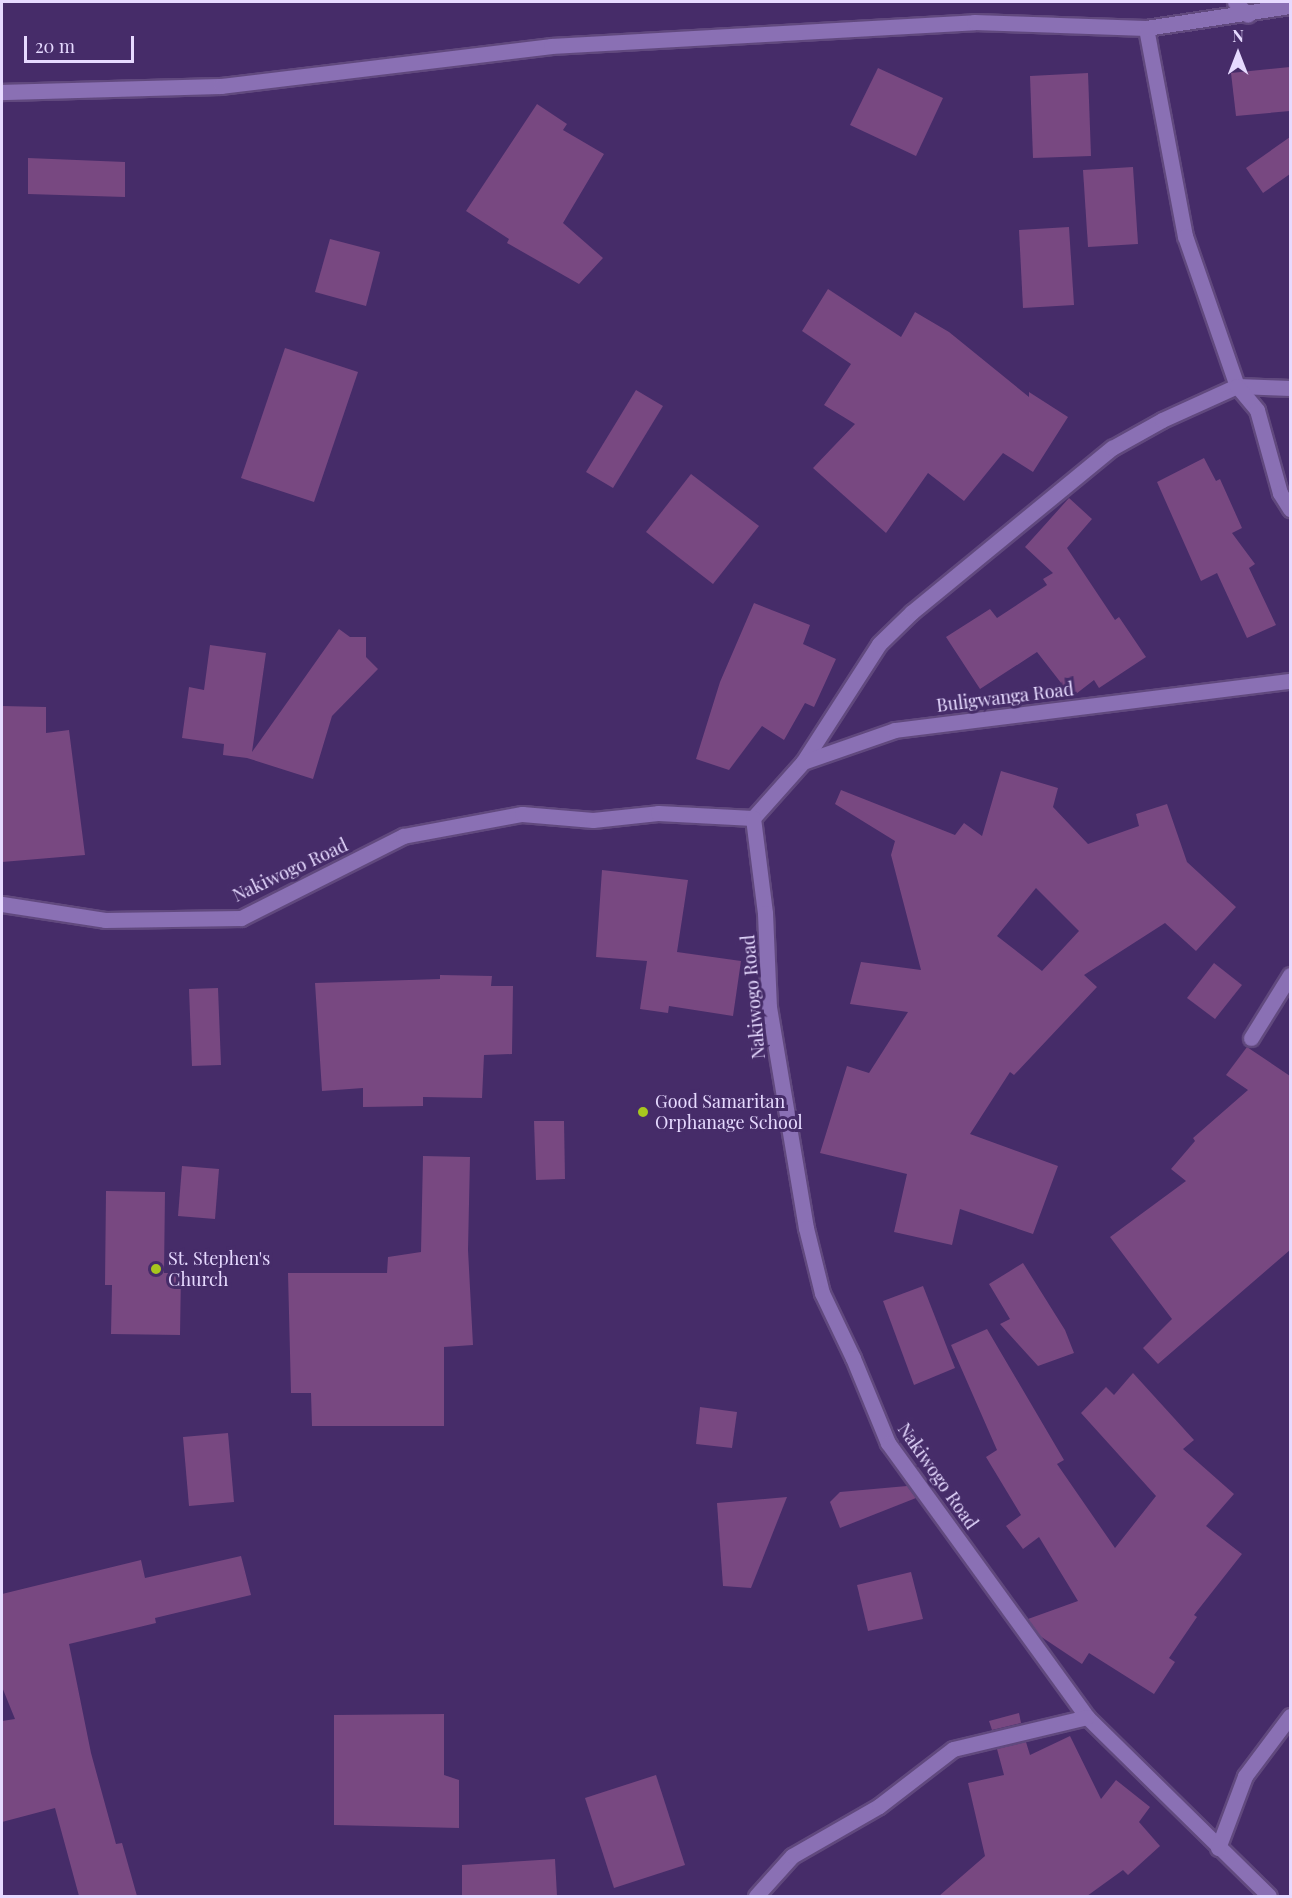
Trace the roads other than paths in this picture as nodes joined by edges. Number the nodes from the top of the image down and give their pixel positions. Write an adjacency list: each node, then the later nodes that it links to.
1 (1235, 2): 3 (street)
2 (1290, 6): 3 (street)
3 (1248, 15): 4 (street)
4 (1146, 28): 5 (street); 6 (street)
5 (2, 92)
6 (1237, 387): 7 (street); 8 (street); 10 (street)
7 (1290, 388)
8 (1290, 509)
9 (1290, 681): 10 (street, Buligwanga Road)
10 (803, 762): 11 (street, Buligwanga Road)
11 (753, 818): 12 (street, Nakiwogo Road); 16 (street, Nakiwogo Road)
12 (2, 904)
13 (1290, 975): 14 (street)
14 (1251, 1038)
15 (1290, 1716): 17 (street)
16 (1087, 1717): 17 (street, Nakiwogo Road); 18 (street)
17 (1218, 1848): 19 (street, Nakiwogo Road)
18 (756, 1896)
19 (1269, 1896)

